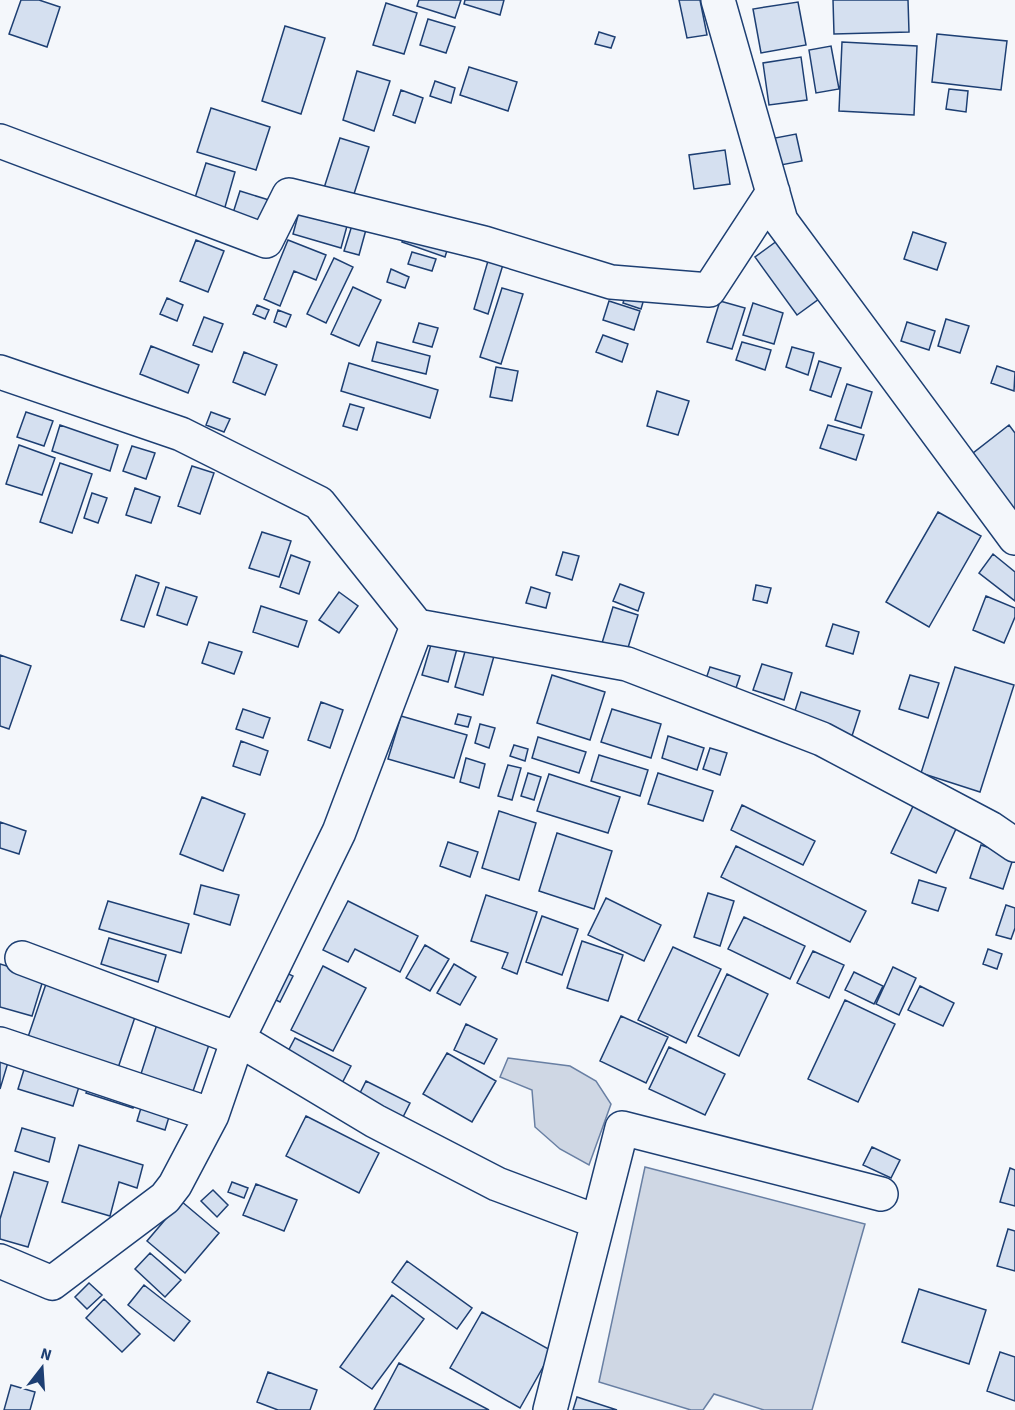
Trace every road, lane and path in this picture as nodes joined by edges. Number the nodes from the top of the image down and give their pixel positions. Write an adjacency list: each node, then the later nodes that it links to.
1 (718, 0): 3 (street)
2 (0, 141): 3 (street)
3 (773, 192): 5 (street)
4 (0, 372): 6 (street)
5 (1015, 538)
6 (417, 626): 7 (street); 9 (street)
7 (1015, 845)
8 (22, 958): 9 (street)
9 (238, 1039): 11 (street); 13 (street)
10 (0, 1044): 11 (street)
11 (212, 1115): 14 (street)
12 (881, 1194): 13 (street)
13 (598, 1222): 15 (street)
14 (0, 1261)
15 (550, 1410)

